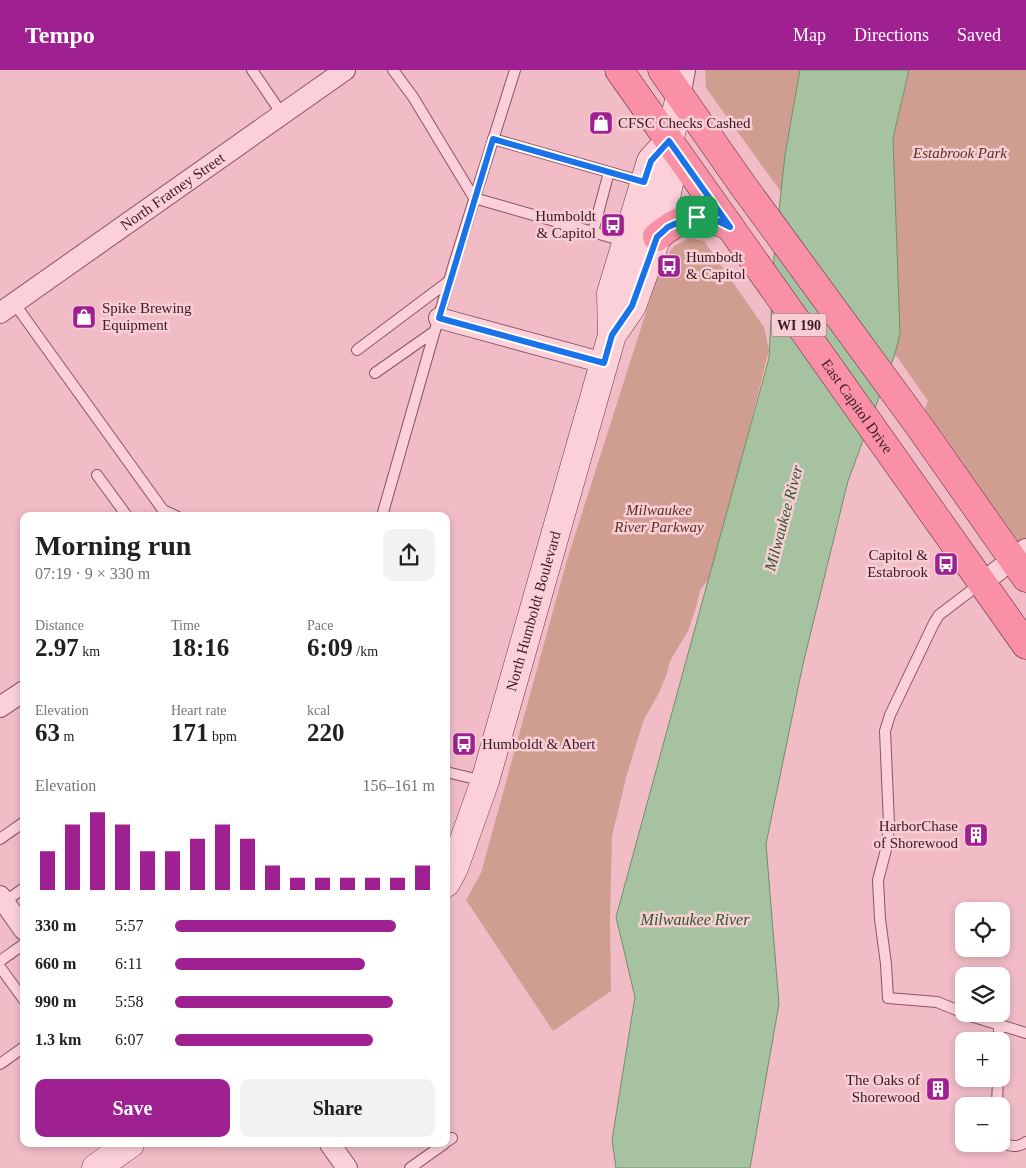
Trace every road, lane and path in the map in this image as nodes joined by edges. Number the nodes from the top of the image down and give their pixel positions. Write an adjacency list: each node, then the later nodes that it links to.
1 (252, 70): 9 (lane)
2 (345, 70): 9 (street, North Fratney Street)
3 (393, 70): 14 (lane)
4 (514, 70): 10 (lane)
5 (619, 70): 11 (main road, East Capitol Drive / WI 190)
6 (662, 70): 8 (main road, WI 190)
7 (685, 70): 8 (street, North Humboldt Boulevard)
8 (680, 97): 11 (main road, North Humboldt Boulevard); 30 (main road, WI 190)
9 (282, 114): 20 (street, North Fratney Street)
10 (493, 139): 12 (lane); 14 (lane)
11 (669, 141): 13 (main road, North Humboldt Boulevard); 15 (main road, East Capitol Drive / WI 190); 17 (main road, North Humboldt Boulevard)
12 (610, 172): 13 (lane); 16 (lane)
13 (644, 182): 18 (main road, North Humboldt Boulevard)
14 (474, 198): 16 (lane); 19 (lane)
15 (730, 227): 17 (main road); 31 (main road, East Capitol Drive / WI 190)
16 (593, 232): 18 (lane)
17 (657, 237): 22 (main road, North Humboldt Boulevard)
18 (626, 242): 22 (main road, North Humboldt Boulevard)
19 (450, 281): 21 (lane); 23 (lane)
20 (5, 307): 28 (lane)
21 (437, 325): 24 (street); 25 (lane); 29 (lane)
22 (612, 335): 24 (main road, North Humboldt Boulevard)
23 (357, 350)
24 (604, 363): 36 (main road, North Humboldt Boulevard)
25 (374, 374)
26 (97, 475): 27 (lane)
27 (124, 512)
28 (167, 512)
29 (383, 512)
30 (1022, 562): 31 (street)
31 (982, 583): 32 (main road, East Capitol Drive / WI 190); 47 (lane)
32 (1026, 645)
33 (20, 694): 34 (street)
34 (0, 707)
35 (450, 773): 36 (lane)
36 (485, 782): 39 (main road, North Humboldt Boulevard)
37 (20, 825): 38 (lane)
38 (0, 839)
39 (450, 876)
40 (20, 890): 41 (lane)
41 (2, 899): 42 (street)
42 (20, 924)
43 (20, 947): 44 (lane)
44 (0, 961)
45 (0, 967): 46 (lane)
46 (20, 994)
47 (955, 1010)
48 (987, 1022): 49 (lane)
49 (999, 1026): 50 (lane); 51 (lane)
50 (999, 1032)
51 (1026, 1033)
52 (20, 1050): 53 (lane)
53 (0, 1064)
54 (1026, 1142): 55 (lane)
55 (1010, 1145)
56 (126, 1147): 59 (main road)
57 (332, 1147): 60 (street)
58 (440, 1147): 61 (lane)
59 (96, 1168)
60 (347, 1168)
61 (410, 1168)

